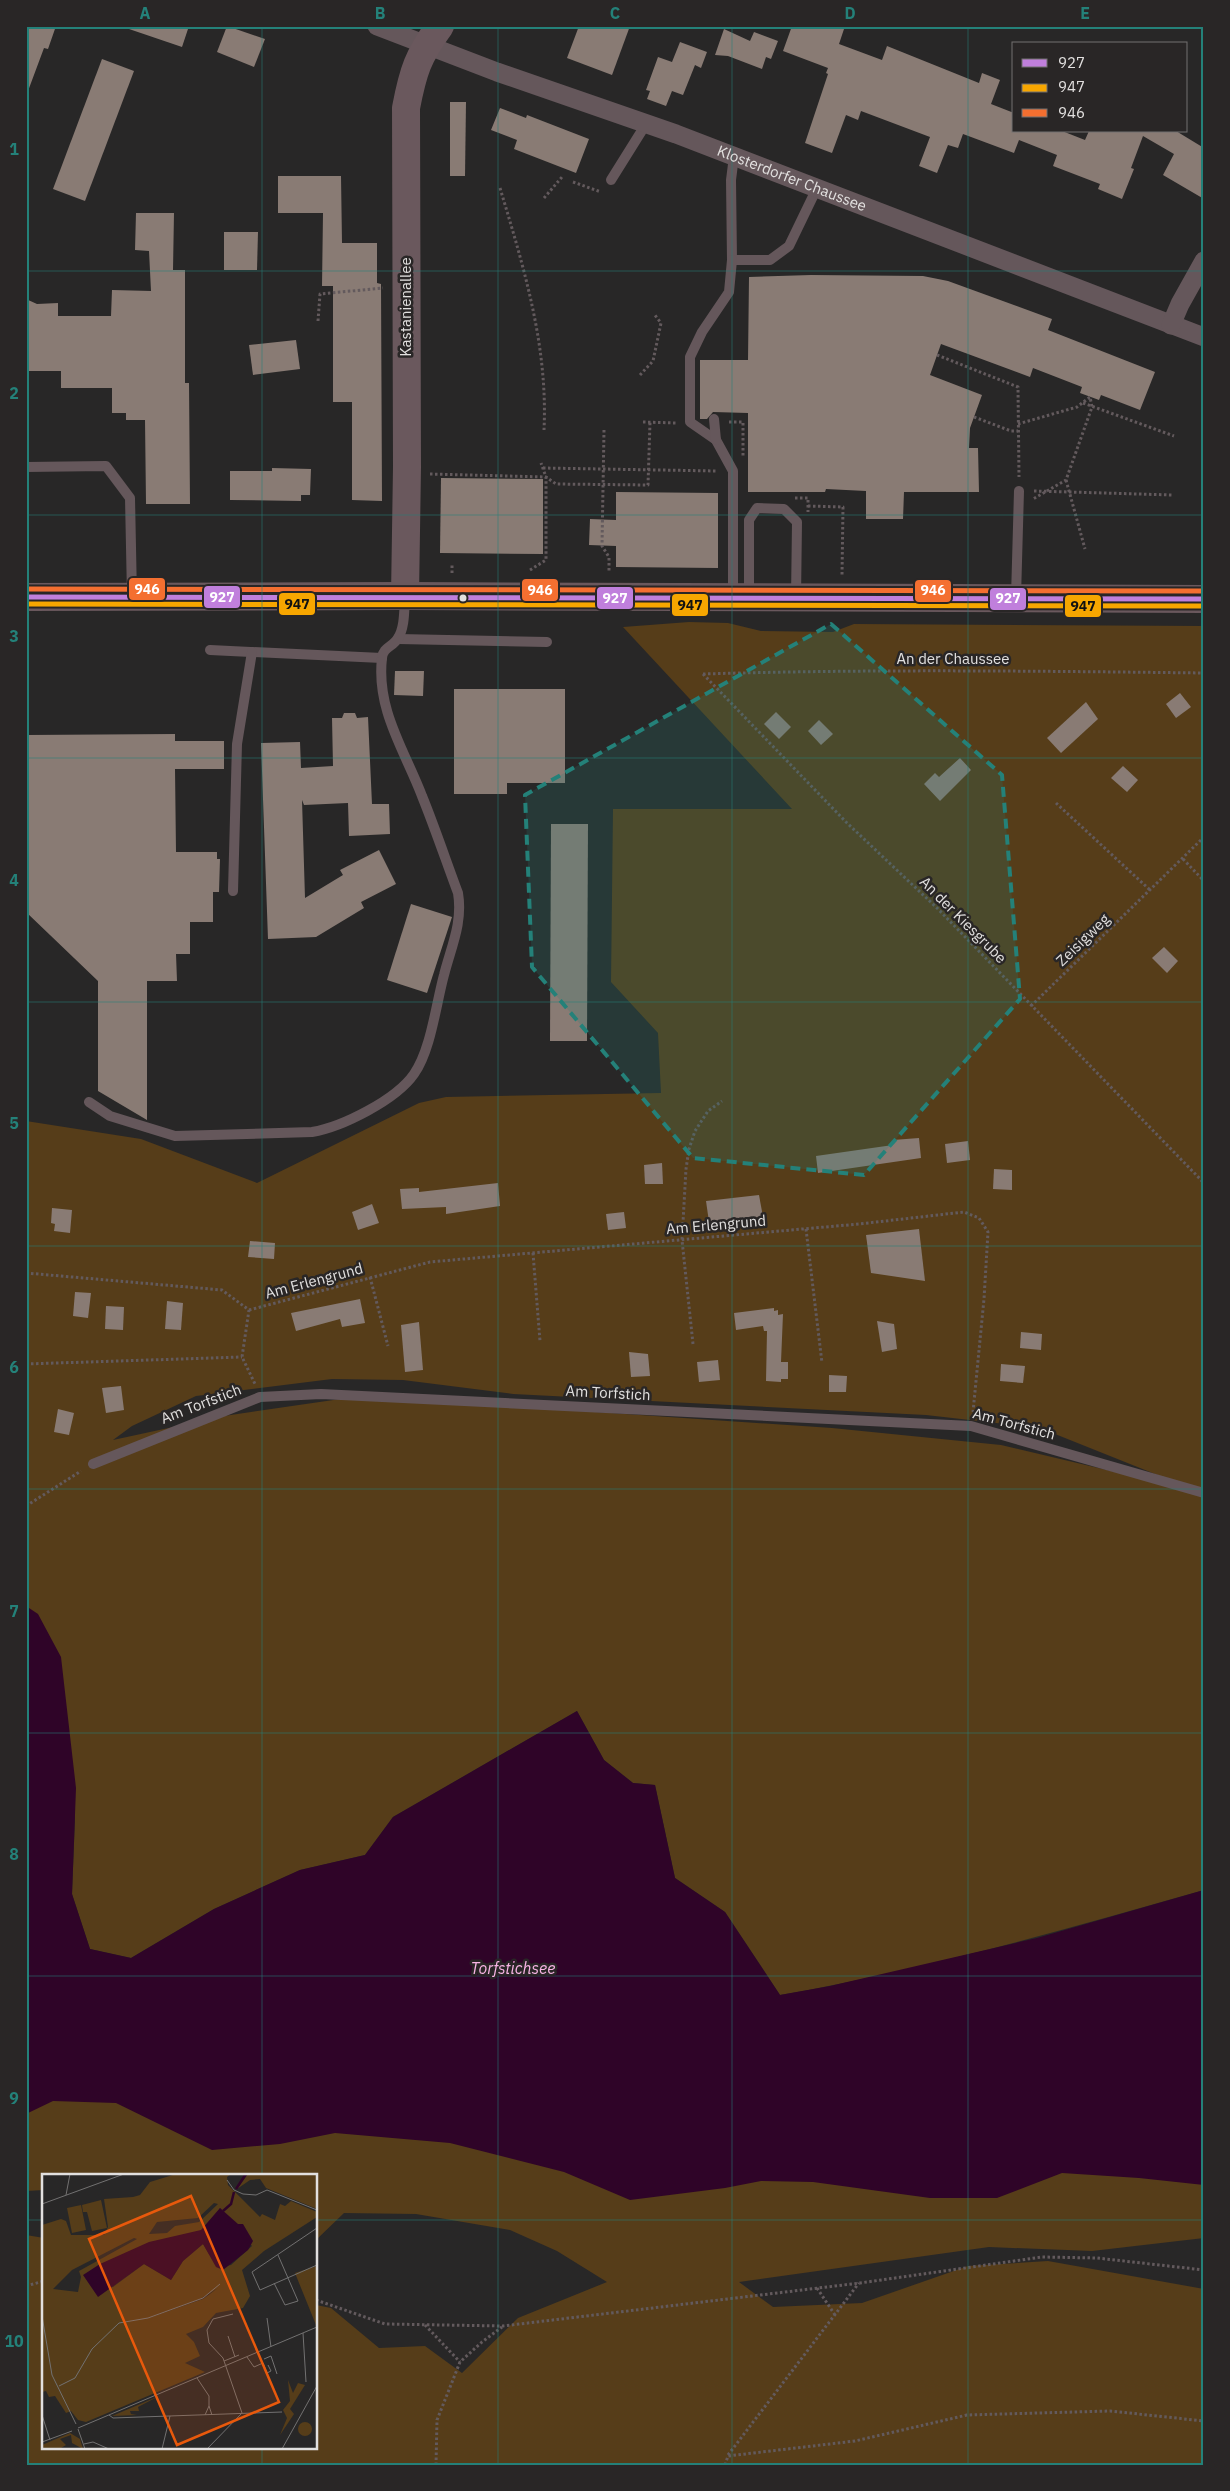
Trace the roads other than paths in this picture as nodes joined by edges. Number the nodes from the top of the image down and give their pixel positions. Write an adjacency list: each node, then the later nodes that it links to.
1 (378, 26): 2 (street, Klosterdorfer Chaussee)
2 (433, 36): 3 (street, Klosterdorfer Chaussee); 16 (main road, Kastanienallee)
3 (646, 124): 4 (street, Klosterdorfer Chaussee); 5 (lane)
4 (734, 156): 6 (street, Klosterdorfer Chaussee); 7 (lane)
5 (611, 180)
6 (816, 188): 7 (lane); 9 (street, Klosterdorfer Chaussee)
7 (732, 260): 12 (lane)
8 (1204, 260): 9 (street)
9 (1171, 325): 10 (street, Klosterdorfer Chaussee)
10 (1204, 337)
11 (714, 420): 12 (lane)
12 (716, 440): 19 (lane)
13 (26, 467): 18 (lane)
14 (1019, 491): 20 (lane)
15 (796, 588): 19 (main road); 19 (lane); 20 (main road)
16 (405, 596): 18 (main road); 19 (main road); 22 (lane)
17 (26, 597): 18 (main road)
18 (132, 597)
19 (741, 598)
20 (1016, 598): 21 (main road)
21 (1204, 599)
22 (398, 639): 23 (lane); 26 (lane)
23 (547, 642)
24 (210, 650): 25 (lane)
25 (252, 652): 26 (lane); 27 (lane)
26 (382, 658): 28 (lane)
27 (233, 891)
28 (89, 1102)
29 (93, 1464): 30 (lane, Am Torfstich)
30 (1204, 1494)

